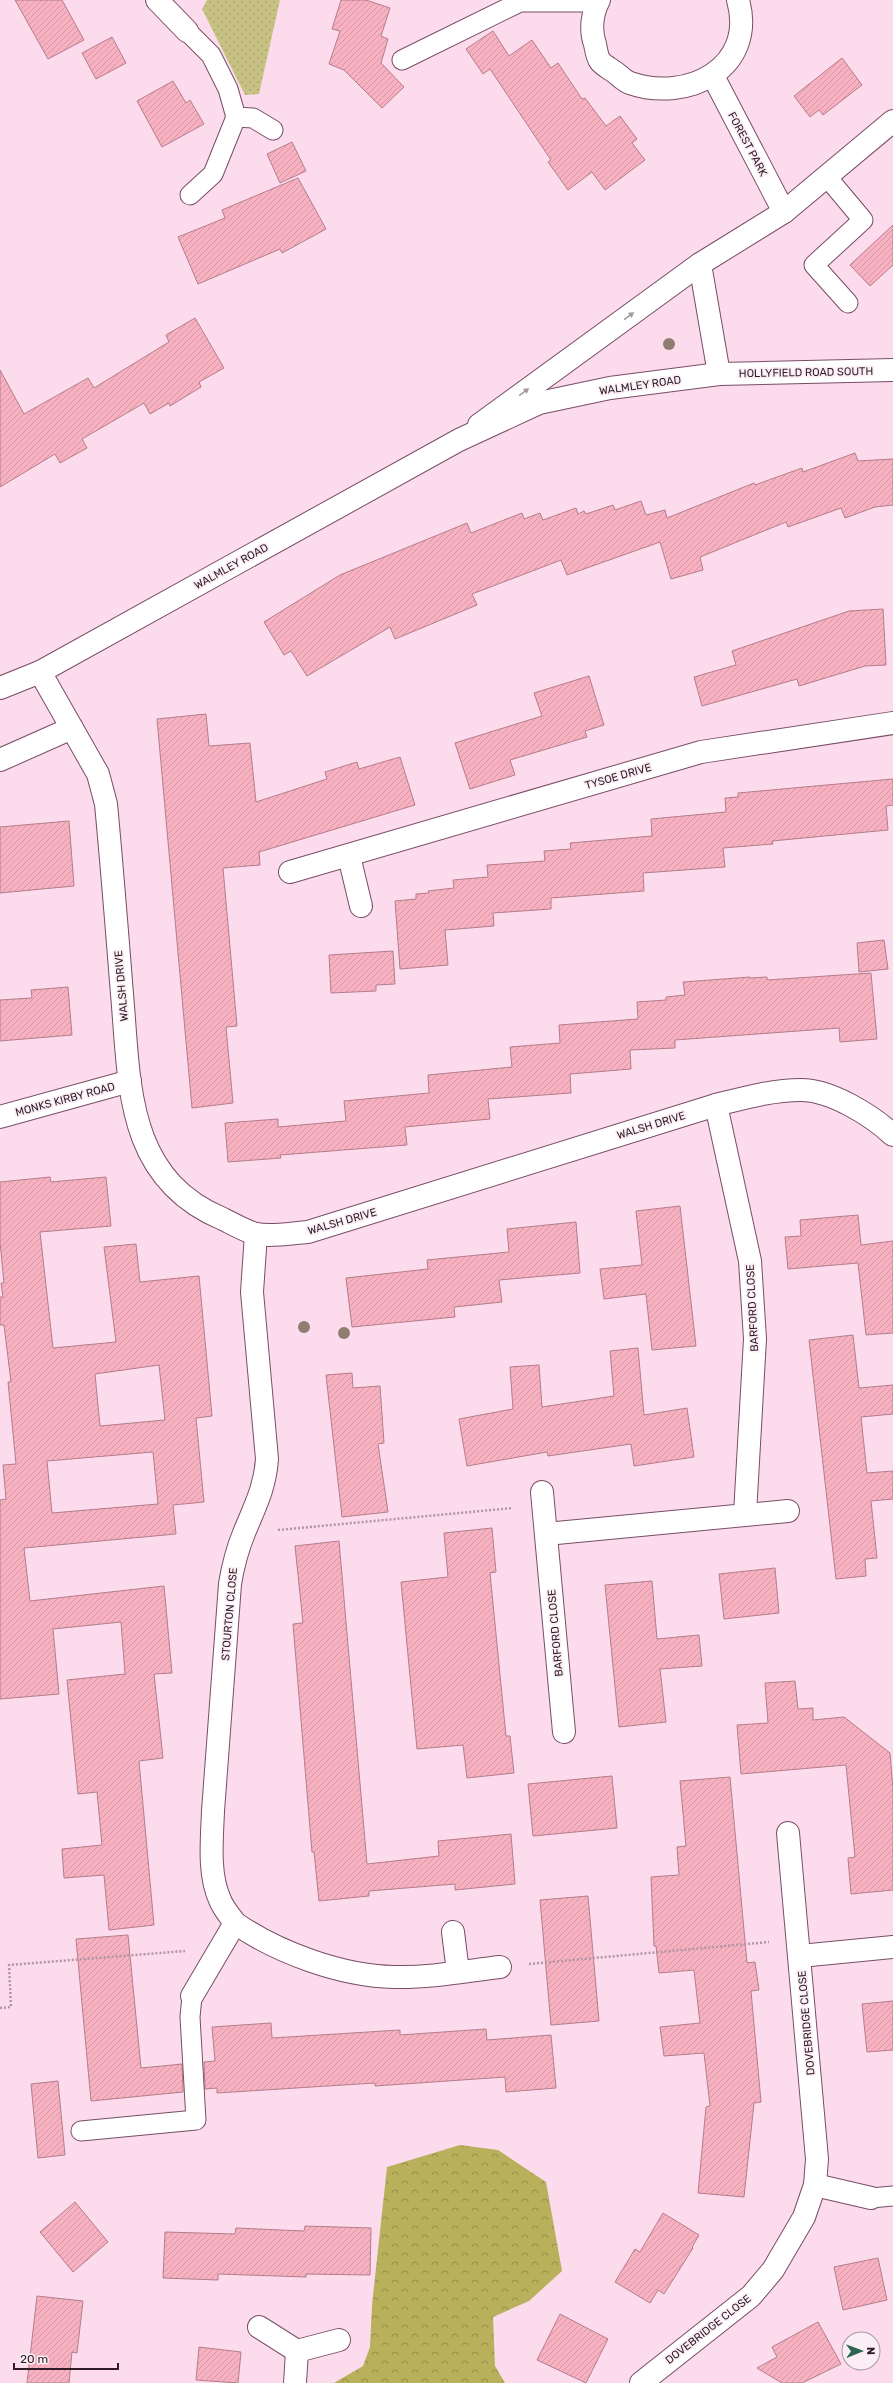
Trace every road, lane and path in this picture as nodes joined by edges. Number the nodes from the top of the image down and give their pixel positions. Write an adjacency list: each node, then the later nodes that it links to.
1 (157, 0): 4 (street)
2 (738, 0): 6 (street)
3 (598, 1): 5 (lane); 6 (street)
4 (188, 31): 7 (lane)
5 (402, 60)
6 (712, 76): 12 (street, FOREST PARK)
7 (236, 117): 9 (lane); 11 (lane)
8 (893, 121): 10 (street, WALMLEY ROAD)
9 (273, 130)
10 (827, 177): 12 (street, WALMLEY ROAD); 14 (lane)
11 (190, 195)
12 (784, 212): 13 (street, WALMLEY ROAD)
13 (700, 264): 16 (street); 17 (street, WALMLEY ROAD, one-way to 13)
14 (848, 303)
15 (893, 370): 16 (street, HOLLYFIELD ROAD SOUTH)
16 (719, 374): 17 (street, WALMLEY ROAD)
17 (459, 440): 18 (street, WALMLEY ROAD)
18 (40, 672): 19 (street, WALMLEY ROAD); 21 (street, WALSH DRIVE)
19 (0, 688)
20 (893, 723): 23 (street, TYSOE DRIVE)
21 (72, 728): 22 (street); 26 (street, WALSH DRIVE)
22 (0, 760)
23 (349, 856): 24 (street, TYSOE DRIVE); 25 (street)
24 (290, 872)
25 (361, 906)
26 (130, 1081): 28 (street, MONKS KIRBY ROAD); 30 (street, WALSH DRIVE)
27 (716, 1105): 29 (street, WALSH DRIVE); 30 (street, WALSH DRIVE); 33 (street, BARFORD CLOSE)
28 (0, 1117)
29 (893, 1135)
30 (256, 1234): 34 (street, STOURTON CLOSE)
31 (543, 1498): 34 (path); 35 (street, BARFORD CLOSE)
32 (788, 1511): 33 (street)
33 (745, 1514): 35 (street)
34 (243, 1534): 38 (street, STOURTON CLOSE)
35 (546, 1534): 36 (street, BARFORD CLOSE)
36 (564, 1732)
37 (788, 1833): 42 (street, DOVEBRIDGE CLOSE)
38 (235, 1923): 41 (street); 44 (street, STOURTON CLOSE)
39 (453, 1932): 44 (street)
40 (893, 1947): 42 (street, DOVEBRIDGE CLOSE)
41 (220, 1948): 45 (street); 46 (path)
42 (799, 1948): 43 (path); 48 (street, DOVEBRIDGE CLOSE)
43 (500, 1967): 44 (street, STOURTON CLOSE)
44 (458, 1972)
45 (192, 1996): 47 (lane)
46 (0, 2008)
47 (81, 2131)
48 (815, 2185): 50 (street); 55 (street, DOVEBRIDGE CLOSE)
49 (893, 2196): 50 (lane)
50 (871, 2198)
51 (259, 2327): 53 (street)
52 (339, 2340): 53 (street)
53 (297, 2351): 54 (street)
54 (295, 2383)
55 (641, 2383)

